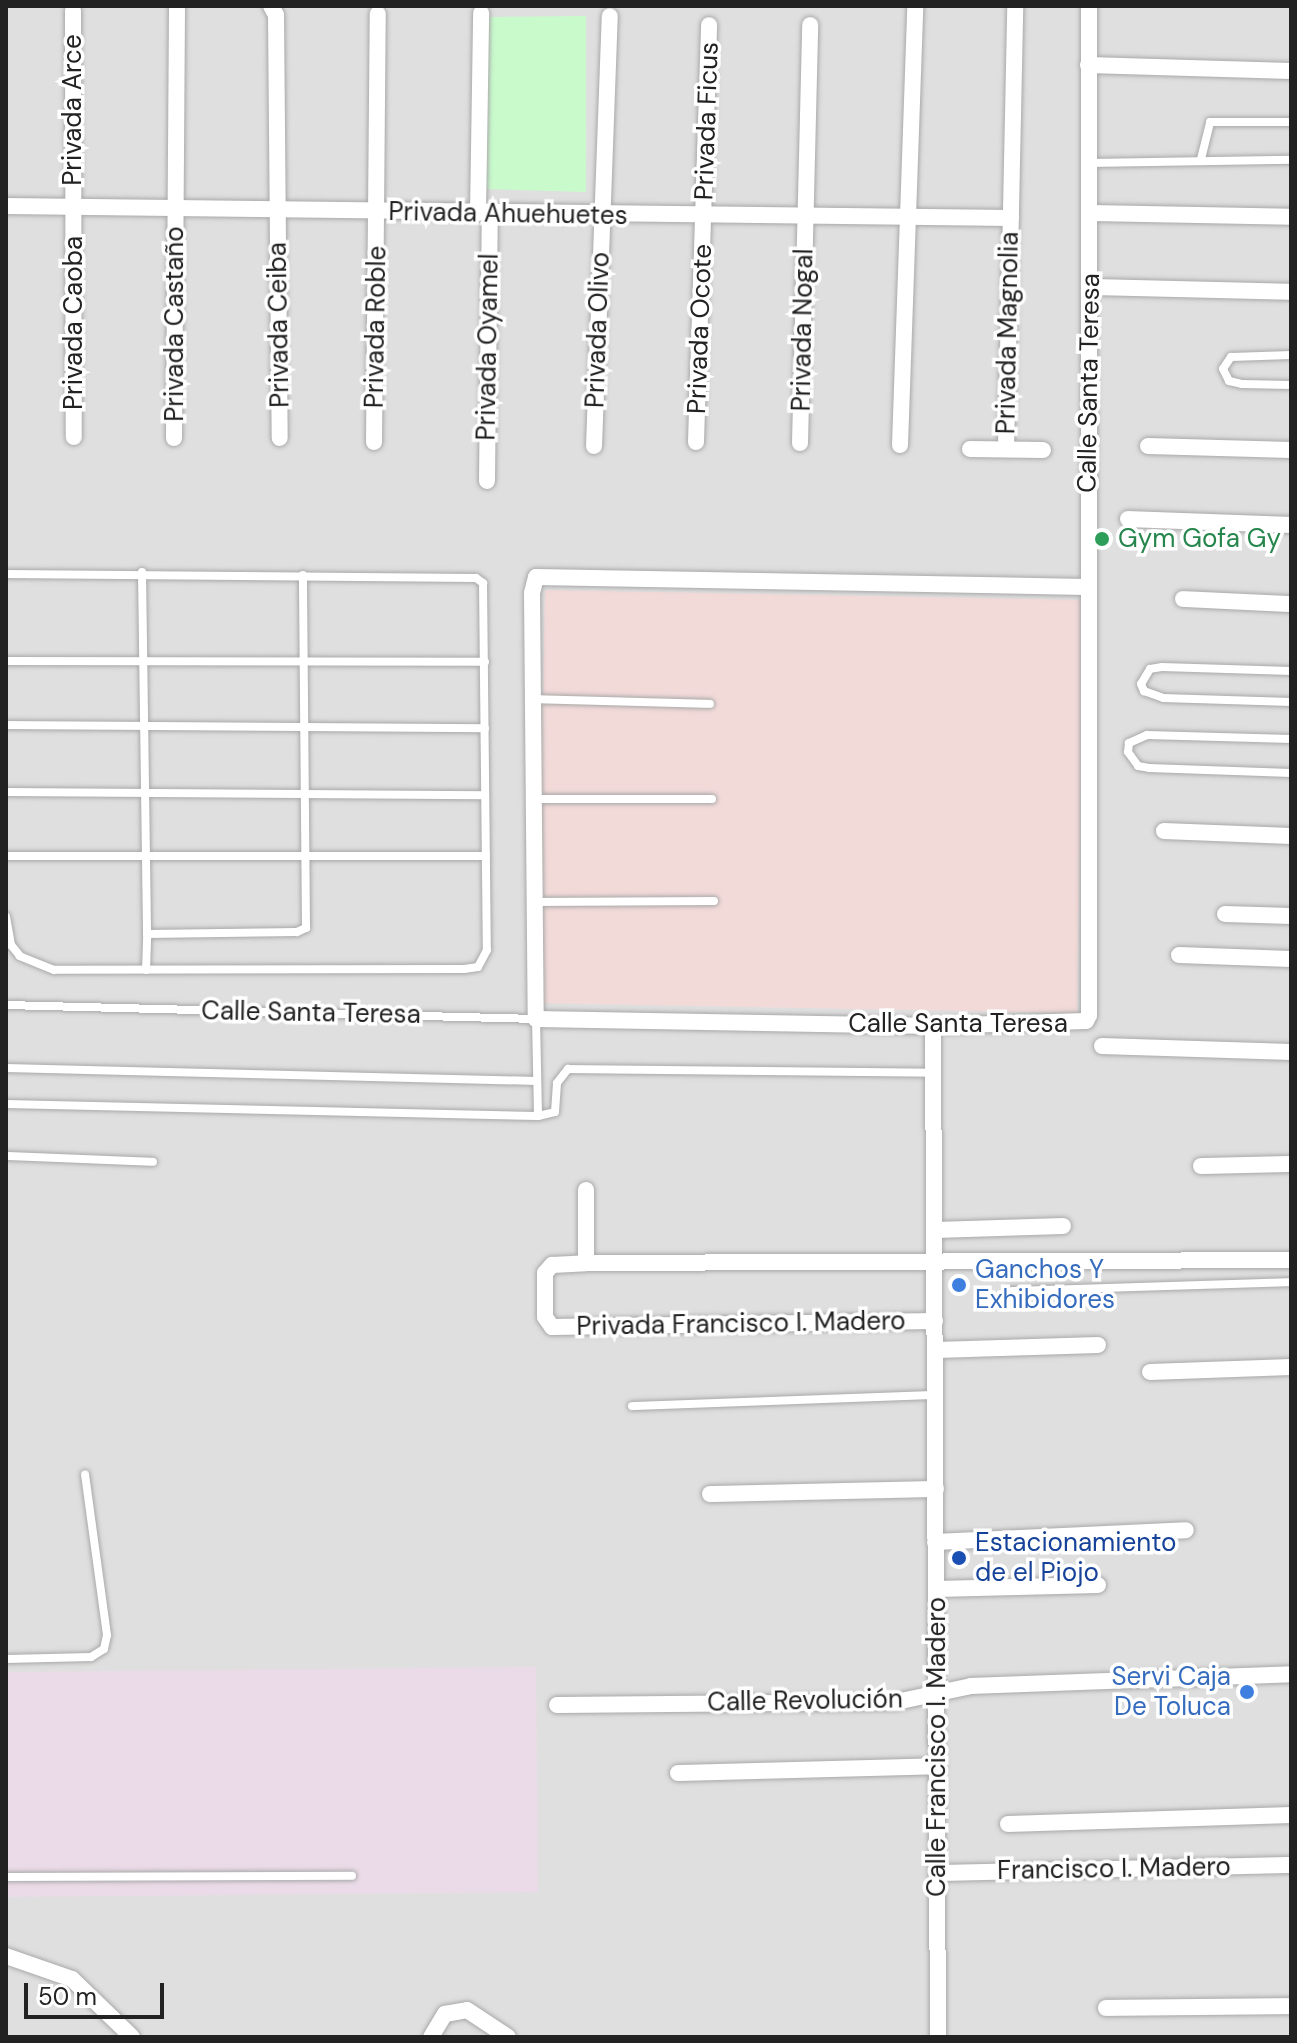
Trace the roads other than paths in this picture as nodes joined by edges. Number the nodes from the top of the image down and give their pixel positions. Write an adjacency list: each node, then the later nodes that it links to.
1 (177, 6): 20 (street, Privada Castaño)
2 (271, 6): 21 (street, Privada Ceiba)
3 (915, 6): 28 (street)
4 (1015, 6): 30 (street, Privada Magnolia)
5 (1089, 6): 12 (street, Calle Santa Teresa)
6 (73, 11): 19 (street, Privada Arce)
7 (481, 13): 23 (street, Privada Oyamel)
8 (378, 14): 22 (street, Privada Roble)
9 (610, 16): 25 (street, Privada Olivo)
10 (709, 25): 26 (street, Privada Ficus)
11 (810, 25): 27 (street, Privada Nogal)
12 (1088, 65): 13 (street); 17 (street, Calle Santa Teresa)
13 (1291, 71)
14 (1291, 122): 15 (lane)
15 (1201, 159): 16 (lane); 17 (lane)
16 (1291, 160)
17 (1088, 163): 24 (street, Calle Santa Teresa)
18 (6, 206): 19 (street, Privada Ahuehuetes)
19 (73, 209): 20 (street, Privada Ahuehuetes); 35 (street, Privada Caoba)
20 (175, 211): 21 (street, Privada Ahuehuetes); 36 (street, Privada Castaño)
21 (277, 212): 22 (street, Privada Ahuehuetes); 37 (street, Privada Ceiba)
22 (378, 212): 23 (street, Privada Ahuehuetes); 38 (street, Privada Roble)
23 (484, 213): 25 (street, Privada Ahuehuetes); 48 (street, Privada Oyamel)
24 (1091, 213): 29 (street); 31 (street, Calle Santa Teresa)
25 (601, 214): 26 (street, Privada Ahuehuetes); 42 (street, Privada Olivo)
26 (704, 216): 27 (street, Privada Ahuehuetes); 39 (street, Privada Ocote)
27 (805, 216): 28 (street, Privada Ahuehuetes); 40 (street, Privada Nogal)
28 (910, 217): 30 (street, Privada Ahuehuetes); 41 (street)
29 (1291, 217)
30 (1011, 218): 45 (street, Privada Magnolia)
31 (1091, 287): 32 (street); 54 (street, Calle Santa Teresa)
32 (1291, 292)
33 (1291, 355): 34 (lane)
34 (1291, 385)
35 (74, 437)
36 (174, 438)
37 (280, 438)
38 (374, 442)
39 (696, 442)
40 (800, 443)
41 (900, 445)
42 (594, 446)
43 (1148, 446): 47 (street)
44 (970, 449): 45 (street, Privada Magnolia)
45 (1006, 449): 46 (street, Privada Magnolia)
46 (1043, 450)
47 (1291, 450)
48 (487, 481)
49 (1128, 519): 50 (street)
50 (1291, 525)
51 (142, 572): 52 (lane); 53 (lane); 57 (lane)
52 (6, 574)
53 (303, 575): 59 (lane); 60 (lane)
54 (1087, 587): 62 (street); 94 (street, Calle Santa Teresa)
55 (1183, 599): 56 (street)
56 (1291, 604)
57 (145, 659): 58 (lane); 59 (lane); 66 (lane)
58 (6, 661)
59 (305, 662): 60 (lane); 68 (lane)
60 (485, 662): 67 (lane)
61 (1291, 671): 63 (lane)
62 (533, 699): 64 (lane); 75 (street)
63 (1291, 702)
64 (710, 704)
65 (6, 725): 66 (lane)
66 (147, 727): 68 (lane); 72 (lane)
67 (485, 728): 68 (lane); 74 (lane)
68 (306, 730): 73 (lane)
69 (1291, 739): 70 (lane)
70 (1291, 773)
71 (6, 792): 72 (lane)
72 (148, 793): 73 (lane); 80 (lane)
73 (307, 794): 74 (lane); 82 (lane)
74 (485, 795): 81 (lane)
75 (534, 799): 76 (lane); 84 (street)
76 (712, 799)
77 (1164, 831): 78 (street)
78 (1291, 836)
79 (6, 856): 80 (lane)
80 (146, 856): 82 (lane); 88 (lane)
81 (486, 856): 82 (lane); 91 (lane)
82 (309, 858): 88 (lane)
83 (714, 901): 84 (lane)
84 (535, 902): 93 (street)
85 (1225, 914): 87 (street)
86 (6, 916): 91 (lane)
87 (1291, 916)
88 (147, 934): 91 (lane)
89 (1179, 955): 90 (street)
90 (1291, 959)
91 (146, 970)
92 (6, 1005): 93 (lane, Calle Santa Teresa)
93 (536, 1019): 94 (street, Calle Santa Teresa); 99 (lane)
94 (933, 1026): 98 (street, Calle Francisco I. Madero)
95 (1102, 1046): 96 (street)
96 (1291, 1052)
97 (6, 1068): 99 (lane)
98 (934, 1073): 101 (lane); 108 (street, Calle Francisco I. Madero)
99 (537, 1081): 101 (lane)
100 (6, 1104): 101 (lane)
101 (538, 1116)
102 (6, 1156): 103 (lane)
103 (153, 1162)
104 (1291, 1164): 105 (street)
105 (1201, 1166)
106 (586, 1190): 110 (street)
107 (1063, 1226): 108 (street)
108 (935, 1230): 111 (street, Calle Francisco I. Madero)
109 (1291, 1260): 111 (street)
110 (586, 1263): 111 (street); 114 (street, Privada Francisco I. Madero)
111 (935, 1263): 114 (street, Calle Francisco I. Madero)
112 (1291, 1282): 113 (lane)
113 (1010, 1291)
114 (935, 1321): 116 (street, Calle Francisco I. Madero)
115 (1098, 1345): 116 (street)
116 (936, 1350): 119 (street, Calle Francisco I. Madero)
117 (1291, 1367): 118 (street)
118 (1150, 1372)
119 (936, 1395): 120 (lane); 122 (street, Calle Francisco I. Madero)
120 (632, 1406)
121 (85, 1475): 128 (lane)
122 (936, 1489): 123 (street); 125 (street, Calle Francisco I. Madero)
123 (710, 1494)
124 (1186, 1530): 125 (street)
125 (935, 1542): 127 (street, Calle Francisco I. Madero)
126 (1098, 1585): 127 (street)
127 (936, 1589): 130 (street, Calle Francisco I. Madero)
128 (6, 1659)
129 (1291, 1674): 130 (street, Calle Revolución)
130 (937, 1693): 131 (street, Calle Revolución); 132 (street, Calle Francisco I. Madero)
131 (557, 1705)
132 (938, 1766): 133 (street); 137 (street, Calle Francisco I. Madero)
133 (678, 1773)
134 (1291, 1815): 135 (street)
135 (1008, 1824)
136 (1291, 1865): 137 (street, Francisco I. Madero)
137 (938, 1873): 146 (street, Calle Francisco I. Madero)
138 (352, 1876): 139 (lane)
139 (6, 1877)
140 (6, 1956): 143 (street)
141 (1291, 2006): 142 (street)
142 (1106, 2008)
143 (132, 2037)
144 (431, 2037): 145 (street)
145 (508, 2037)
146 (938, 2037)

